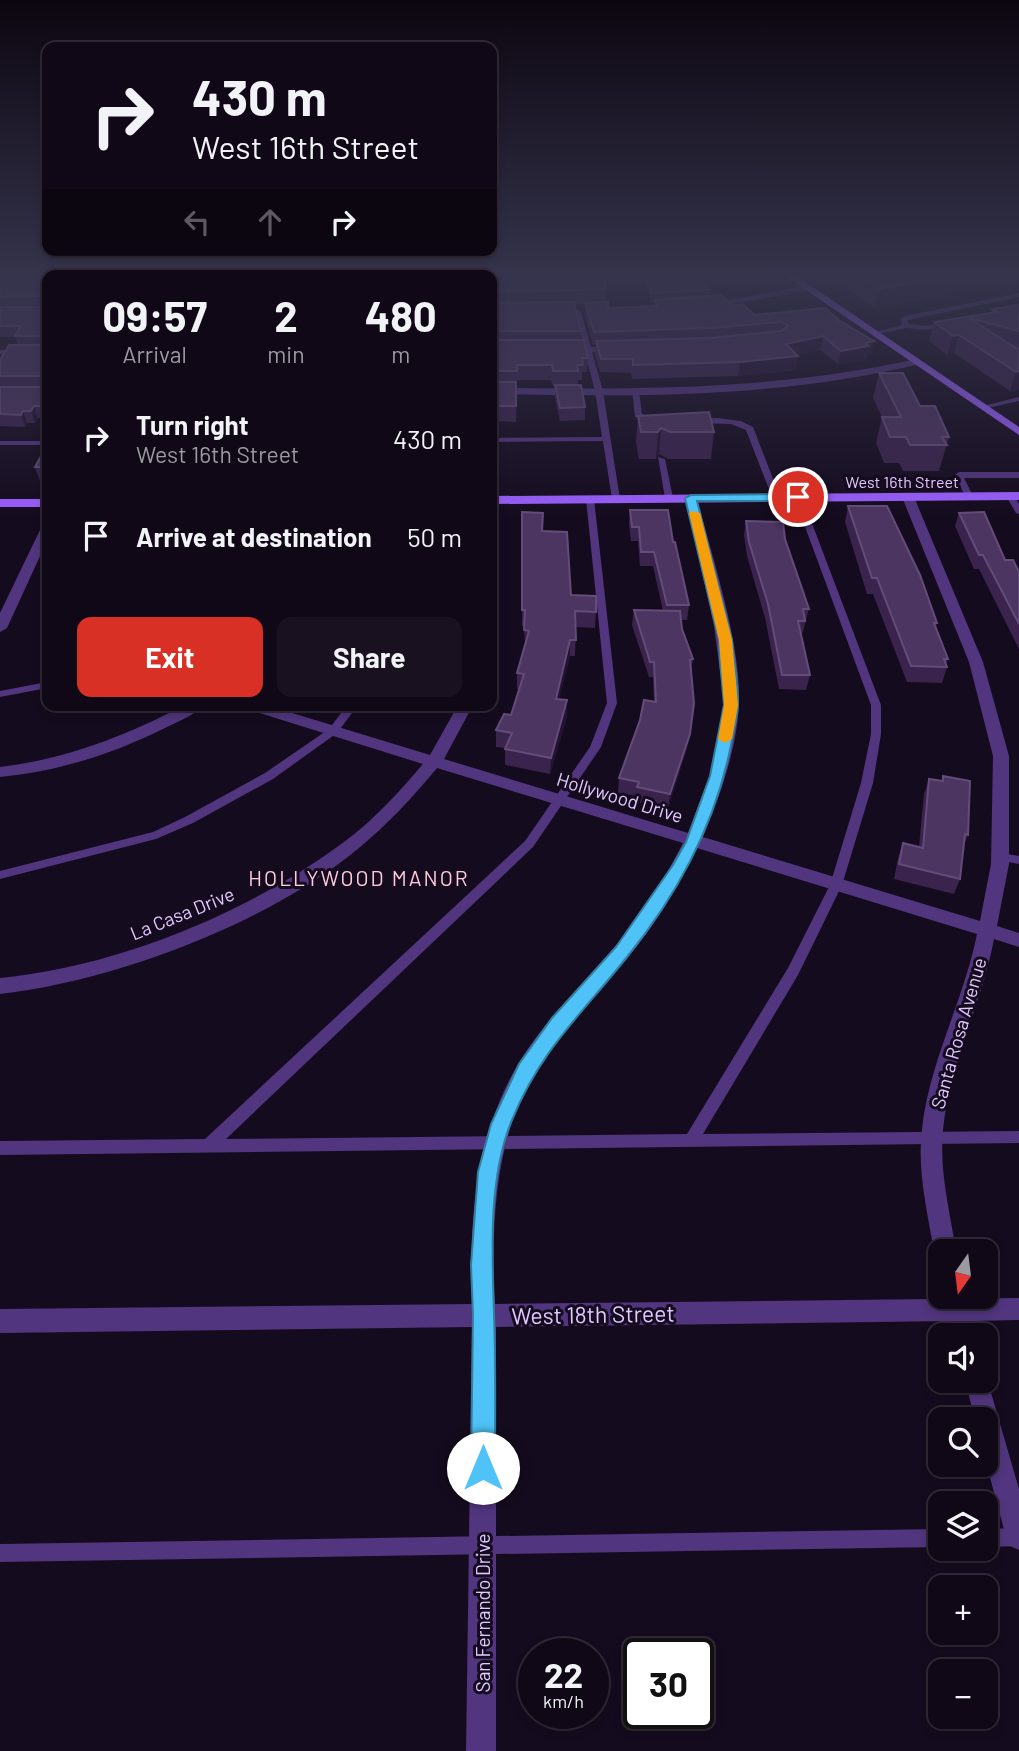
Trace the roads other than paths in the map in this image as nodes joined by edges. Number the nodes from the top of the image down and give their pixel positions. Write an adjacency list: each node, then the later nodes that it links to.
1 (589, 355): 5 (lane)
2 (905, 355): 3 (main road)
3 (916, 362): 6 (street); 8 (main road)
4 (497, 391): 5 (street)
5 (599, 391): 6 (street); 12 (lane)
6 (635, 391): 9 (lane)
7 (1019, 399): 8 (lane)
8 (983, 407): 11 (main road)
9 (670, 422)
10 (682, 422): 21 (lane)
11 (1019, 432)
12 (606, 439): 13 (lane); 26 (lane)
13 (497, 440)
14 (0, 443): 15 (lane)
15 (42, 443)
16 (660, 459): 23 (lane)
17 (1019, 475): 19 (lane)
18 (908, 496): 19 (main road, West 16th Street); 22 (main road, West 16th Street); 44 (street, Santa Rosa Avenue)
19 (969, 496): 20 (main road, West 16th Street)
20 (1014, 496): 30 (lane)
21 (776, 497): 22 (main road, West 16th Street); 24 (main road, West 16th Street)
22 (798, 497): 47 (lane)
23 (669, 498): 24 (main road, West 16th Street); 26 (main road, West 16th Street)
24 (691, 498): 43 (street, San Fernando Drive)
25 (590, 499): 26 (main road, West 16th Street); 27 (main road, West 16th Street); 42 (lane)
26 (616, 499)
27 (497, 500)
28 (0, 503): 29 (main road)
29 (42, 503)
30 (1019, 512)
31 (42, 539): 32 (street)
32 (0, 628)
33 (42, 686): 34 (lane)
34 (0, 694)
35 (185, 711): 41 (street)
36 (268, 711): 39 (street, Hollywood Drive)
37 (348, 711): 39 (lane)
38 (463, 711): 40 (street, La Casa Drive)
39 (333, 731): 40 (street, Hollywood Drive); 46 (lane)
40 (433, 762): 42 (street, Hollywood Drive); 50 (street, La Casa Drive)
41 (0, 772)
42 (560, 801): 43 (street, Hollywood Drive); 55 (lane)
43 (694, 842): 47 (street, Hollywood Drive); 54 (street, San Fernando Drive)
44 (1000, 857): 45 (lane); 48 (street, Santa Rosa Avenue)
45 (1019, 860)
46 (0, 875)
47 (836, 885): 48 (street, Hollywood Drive); 53 (lane)
48 (985, 931): 49 (street, Hollywood Drive); 51 (street, Santa Rosa Avenue)
49 (1019, 940)
50 (0, 986)
51 (932, 1137): 52 (lane); 53 (lane); 57 (street, Santa Rosa Avenue)
52 (1019, 1137)
53 (691, 1141): 54 (lane)
54 (495, 1144): 55 (lane); 61 (street, San Fernando Drive)
55 (207, 1147): 56 (lane)
56 (0, 1148)
57 (943, 1239)
58 (928, 1304): 61 (street, West 18th Street)
59 (998, 1306): 60 (street, West 18th Street)
60 (1019, 1308)
61 (484, 1315): 62 (street, West 18th Street); 67 (street, San Fernando Drive)
62 (0, 1321)
63 (980, 1393): 64 (street)
64 (1019, 1537): 66 (lane)
65 (928, 1538): 67 (lane)
66 (998, 1538)
67 (482, 1545): 68 (lane); 69 (street, San Fernando Drive)
68 (0, 1552)
69 (481, 1751)

